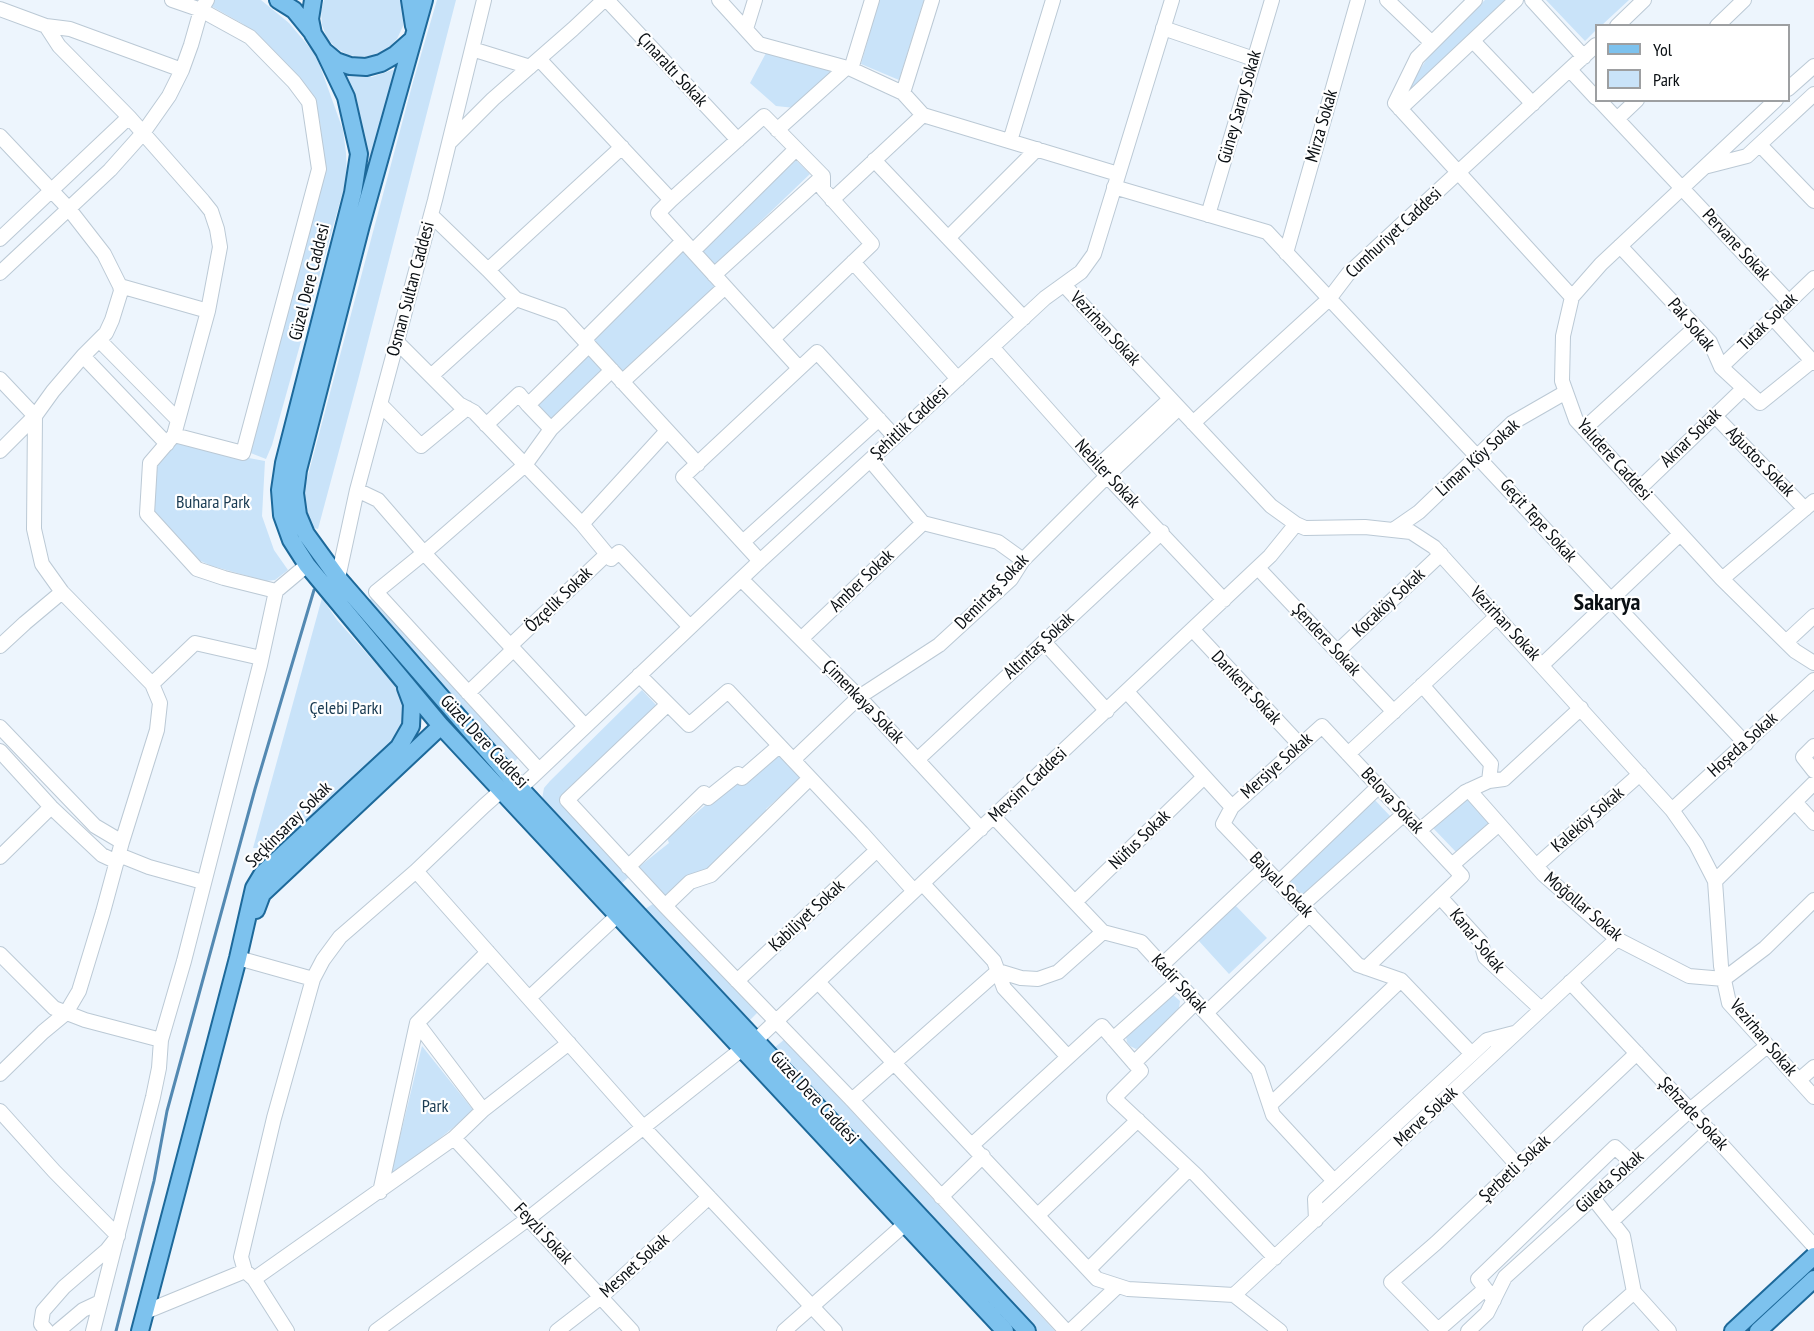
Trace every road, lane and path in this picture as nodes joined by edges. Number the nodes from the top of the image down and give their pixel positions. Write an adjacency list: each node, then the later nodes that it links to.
1 (172, 0): 23 (street)
2 (278, 0): 30 (main road, Güzel Dere Caddesi)
3 (313, 0): 30 (main road)
4 (410, 0): 31 (main road)
5 (424, 0): 31 (main road, Güzel Dere Caddesi)
6 (484, 0): 35 (street, Osman Sultan Caddesi)
7 (582, 0): 22 (street)
8 (719, 0): 29 (street)
9 (755, 0): 29 (street)
10 (872, 0): 41 (street)
11 (932, 0): 45 (street)
12 (1053, 0): 60 (street)
13 (1172, 0): 28 (street, Şehitlik Caddesi)
14 (1272, 0): 38 (street, Güney Saray Sokak)
15 (1358, 0): 83 (street, Mirza Sokak)
16 (1387, 0): 33 (street)
17 (1475, 0): 33 (street)
18 (1516, 0): 32 (street)
19 (1532, 0): 37 (street)
20 (1644, 0): 25 (street)
21 (1744, 0): 26 (street)
22 (603, 2): 39 (street); 59 (street, Çınaraltı Sokak)
23 (204, 5): 42 (street); 130 (street)
24 (0, 9): 27 (street)
25 (1619, 24)
26 (1719, 24)
27 (46, 26): 42 (street); 54 (street)
28 (1163, 28): 38 (street); 70 (street, Şehitlik Caddesi)
29 (746, 29): 41 (street)
30 (313, 34): 36 (main road, Güzel Dere Caddesi)
31 (413, 35): 36 (main road); 154 (main road, Güzel Dere Caddesi)
32 (1473, 41): 51 (street); 52 (street)
33 (1432, 43): 52 (street)
34 (1595, 46): 37 (street, Cumhuriyet Caddesi)
35 (472, 49): 39 (street); 61 (street, Osman Sultan Caddesi)
36 (324, 51): 152 (main road, Güzel Dere Caddesi)
37 (1584, 57): 43 (street, Cumhuriyet Caddesi)
38 (1254, 58): 77 (street, Güney Saray Sokak)
39 (534, 63): 61 (street); 63 (street)
40 (1814, 66): 44 (street)
41 (848, 68): 45 (street); 56 (street)
42 (182, 70): 57 (street)
43 (1570, 70): 47 (street, Pervane Sokak); 51 (street, Cumhuriyet Caddesi)
44 (1790, 87)
45 (903, 93): 53 (street)
46 (1814, 94): 62 (street)
47 (1595, 96)
48 (1601, 102): 55 (street, Pervane Sokak)
49 (1635, 102): 55 (street)
50 (1768, 103): 67 (street, Yalıdere Caddesi)
51 (1533, 104): 68 (street, Cumhuriyet Caddesi)
52 (1400, 109): 68 (street)
53 (923, 115): 60 (street, Geçit Tepe Sokak); 66 (street)
54 (129, 117): 57 (street); 72 (street)
55 (1617, 119): 71 (street, Pervane Sokak)
56 (777, 130): 59 (street); 64 (street)
57 (143, 133): 76 (street); 96 (street)
58 (0, 136): 72 (street)
59 (738, 140): 73 (street)
60 (1010, 141): 65 (street, Geçit Tepe Sokak)
61 (449, 143): 78 (street, Osman Sultan Caddesi)
62 (1760, 145): 67 (street); 75 (street)
63 (622, 147): 73 (street); 85 (street)
64 (796, 149): 69 (street); 81 (street)
65 (1037, 149): 70 (street, Geçit Tepe Sokak); 79 (street)
66 (874, 160): 74 (street); 79 (street)
67 (1706, 166): 71 (street, Yalıdere Caddesi)
68 (1458, 173): 92 (street); 94 (street, Cumhuriyet Caddesi)
69 (823, 176): 74 (street); 87 (street)
70 (1116, 180): 77 (street, Geçit Tepe Sokak); 89 (street, Şehitlik Caddesi)
71 (1683, 188): 82 (street, Yalıdere Caddesi); 95 (street, Pervane Sokak)
72 (52, 190): 76 (street); 80 (street)
73 (671, 200): 81 (street)
74 (832, 200): 84 (street)
75 (1814, 201)
76 (69, 209): 86 (street); 90 (street)
77 (1208, 214): 83 (street, Geçit Tepe Sokak)
78 (431, 215): 85 (street); 102 (street, Osman Sultan Caddesi)
79 (948, 238): 97 (street)
80 (0, 239)
81 (688, 246): 87 (street); 103 (street)
82 (1620, 246): 92 (street, Yalıdere Caddesi); 99 (street, Pak Sokak)
83 (1286, 253): 94 (street, Geçit Tepe Sokak)
84 (853, 262): 100 (street); 112 (street)
85 (488, 270): 93 (street)
86 (0, 273)
87 (714, 275): 91 (street)
88 (1814, 278): 95 (street, Tutak Sokak)
89 (1064, 285): 97 (street, Şehitlik Caddesi); 117 (street, Vezirhan Sokak)
90 (120, 286): 96 (street); 101 (street)
91 (726, 287): 100 (street); 113 (street)
92 (1572, 297): 115 (street, Yalıdere Caddesi)
93 (516, 298): 103 (street); 110 (street)
94 (1329, 299): 124 (street, Cumhuriyet Caddesi); 132 (street, Geçit Tepe Sokak)
95 (1789, 302): 98 (street, Tutak Sokak)
96 (208, 311): 123 (street)
97 (1024, 318): 104 (street, Şehitlik Caddesi)
98 (1773, 318): 106 (street); 107 (street, Tutak Sokak)
99 (1696, 327): 107 (street, Pak Sokak); 127 (street)
100 (773, 339): 108 (street)
101 (100, 340): 105 (street); 123 (street)
102 (397, 342): 110 (street); 116 (street, Osman Sultan Caddesi)
103 (586, 343): 109 (street); 118 (street)
104 (992, 347): 112 (street, Şehitlik Caddesi); 136 (street, Nebiler Sokak)
105 (83, 356): 120 (street); 130 (street)
106 (1813, 362): 114 (street, Pak Sokak)
107 (1721, 367): 114 (street, Pak Sokak)
108 (799, 368): 122 (street); 134 (street)
109 (612, 370): 113 (street); 126 (street)
110 (431, 376): 119 (street)
111 (0, 379): 120 (street)
112 (958, 379): 129 (street, Şehitlik Caddesi)
113 (622, 382): 128 (street)
114 (1744, 388): 121 (street, Aknar Sokak)
115 (1566, 392): 127 (street, Yalıdere Caddesi); 132 (street, Liman Köy Sokak)
116 (380, 404): 119 (street); 138 (street, Osman Sultan Caddesi)
117 (1175, 404): 124 (street, Vezirhan Sokak); 136 (street, Demirtaş Sokak)
118 (528, 405): 125 (street); 126 (street)
119 (467, 408): 125 (street)
120 (35, 416): 131 (street); 158 (street)
121 (1715, 416): 137 (street, Aknar Sokak); 139 (street, Ağustos Sokak)
122 (879, 419): 129 (street); 146 (street)
123 (178, 420): 130 (street)
124 (1192, 423): 142 (street, Vezirhan Sokak)
125 (486, 424): 135 (street)
126 (551, 429): 135 (street)
127 (1584, 429): 137 (street, Yalıdere Caddesi)
128 (668, 431): 134 (street); 141 (street)
129 (895, 437): 133 (street, Şehitlik Caddesi)
130 (170, 439): 157 (street)
131 (0, 451)
132 (1478, 456): 143 (street, Liman Köy Sokak); 160 (street, Geçit Tepe Sokak)
133 (870, 460): 140 (street); 151 (street, Şehitlik Caddesi)
134 (698, 464): 146 (street)
135 (525, 465): 141 (street); 147 (street)
136 (1103, 471): 144 (street, Nebiler Sokak); 150 (street, Demirtaş Sokak)
137 (1639, 489): 145 (street, Yalıdere Caddesi)
138 (357, 490): 147 (street); 154 (street, Osman Sultan Caddesi)
139 (1810, 505): 156 (street)
140 (922, 523): 150 (street); 165 (street, Amber Sokak)
141 (582, 524): 148 (street)
142 (1296, 524): 143 (street, Vezirhan Sokak); 153 (street, Mevsim Caddesi)
143 (1393, 530): 149 (street, Vezirhan Sokak)
144 (1162, 532): 159 (street, Nebiler Sokak); 166 (street, Altıntaş Sokak)
145 (1680, 534): 156 (street, Yalıdere Caddesi); 160 (street)
146 (743, 542): 151 (street)
147 (424, 553): 169 (street); 180 (street)
148 (607, 554): 163 (street); 169 (street, Özçelik Sokak)
149 (1441, 554): 161 (street, Vezirhan Sokak); 170 (street, Kocaköy Sokak)
150 (1023, 560): 181 (street, Demirtaş Sokak)
151 (760, 561): 155 (street, Şehitlik Caddesi)
152 (307, 565): 157 (street); 176 (main road, Güzel Dere Caddesi)
153 (1258, 568): 159 (street, Mevsim Caddesi); 170 (street, Şendere Sokak)
154 (338, 578): 201 (main road, Güzel Dere Caddesi)
155 (741, 579): 163 (street, Şehitlik Caddesi); 165 (street, Çimenkaya Sokak)
156 (1722, 579): 167 (street, Yalıdere Caddesi)
157 (276, 591): 171 (street)
158 (62, 592): 168 (street); 177 (street)
159 (1224, 600): 164 (street, Mevsim Caddesi)
160 (1610, 601): 173 (street); 190 (street, Geçit Tepe Sokak)
161 (1497, 616): 173 (street, Vezirhan Sokak); 178 (street)
162 (1814, 616): 167 (street)
163 (690, 627): 174 (street, Şehitlik Caddesi)
164 (1193, 630): 179 (street, Mevsim Caddesi); 192 (street, Darıkent Sokak)
165 (801, 639): 181 (street, Çimenkaya Sokak)
166 (1044, 642): 184 (street); 197 (street, Altıntaş Sokak)
167 (1785, 642): 172 (street, Yalıdere Caddesi)
168 (0, 646)
169 (512, 648): 180 (street, Özçelik Sokak); 187 (street)
170 (1337, 652): 185 (street, Şendere Sokak)
171 (261, 658): 177 (street); 227 (street)
172 (1814, 663)
173 (1542, 665): 183 (street, Vezirhan Sokak)
174 (639, 675): 182 (street); 187 (street, Şehitlik Caddesi)
175 (1814, 680): 190 (street, Hoşeda Sokak)
176 (404, 681): 186 (main road, Güzel Dere Caddesi); 240 (main road, Seçkinsaray Sokak)
177 (152, 684): 219 (street)
178 (1422, 686): 185 (street); 203 (street)
179 (1127, 692): 184 (street, Mevsim Caddesi); 200 (street)
180 (468, 693): 201 (street)
181 (859, 697): 196 (street, Demirtaş Sokak); 197 (street, Çimenkaya Sokak)
182 (668, 704): 191 (street); 223 (street)
183 (1581, 708): 199 (street, Vezirhan Sokak); 203 (street)
184 (1107, 711): 213 (street, Mevsim Caddesi)
185 (1394, 712): 195 (street)
186 (441, 726): 206 (main road, Güzel Dere Caddesi); 240 (main road, Seçkinsaray Sokak)
187 (585, 726): 201 (street, Şehitlik Caddesi)
188 (1322, 726): 192 (street, Mersiye Sokak); 195 (street, Belova Sokak)
189 (0, 727): 219 (street)
190 (1746, 744): 211 (street, Hoşeda Sokak)
191 (779, 746): 196 (street); 223 (street)
192 (1300, 746): 210 (street, Mersiye Sokak)
193 (1814, 746): 198 (street)
194 (0, 751): 209 (street)
195 (1348, 754): 205 (street, Belova Sokak)
196 (793, 760): 202 (street)
197 (917, 760): 216 (street, Çimenkaya Sokak)
198 (1814, 771)
199 (1640, 774): 211 (street, Vezirhan Sokak); 222 (street, Kaleköy Sokak)
200 (1204, 777): 210 (street); 232 (street, Nüfus Sokak)
201 (530, 778): 206 (street); 261 (main road, Güzel Dere Caddesi)
202 (810, 778): 218 (street); 233 (street)
203 (1489, 781): 207 (street)
204 (1814, 783): 208 (street)
205 (1378, 787): 212 (street, Belova Sokak); 228 (street)
206 (502, 790): 225 (street); 235 (main road, Güzel Dere Caddesi)
207 (1470, 790): 215 (street, Moğollar Sokak); 217 (street)
208 (1795, 802): 214 (street); 226 (street)
209 (51, 807): 219 (street); 220 (street)
210 (1232, 807): 224 (street, Balyalı Sokak)
211 (1672, 810): 226 (street, Vezirhan Sokak)
212 (1404, 814): 217 (street, Belova Sokak); 234 (street)
213 (994, 817): 216 (street, Mevsim Caddesi); 232 (street)
214 (1814, 823)
215 (1500, 824): 221 (street); 222 (street, Moğollar Sokak)
216 (981, 829): 229 (street, Mevsim Caddesi)
217 (1420, 830): 221 (street, Belova Sokak)
218 (877, 850): 229 (street); 247 (street, Kabiliyet Sokak)
219 (119, 853): 227 (street); 254 (street)
220 (0, 857)
221 (1452, 865): 230 (street, Belova Sokak)
222 (1536, 866): 237 (street, Moğollar Sokak)
223 (628, 867): 233 (street)
224 (1265, 868): 228 (street, Balyalı Sokak); 241 (street)
225 (416, 871): 238 (street); 244 (street)
226 (1715, 881): 246 (street, Vezirhan Sokak)
227 (203, 882): 259 (street)
228 (1279, 882): 234 (street, Balyalı Sokak)
229 (919, 888): 243 (street); 248 (street, Mevsim Caddesi)
230 (1440, 897): 242 (street); 253 (street, Kanar Sokak)
231 (1814, 900): 246 (street)
232 (1075, 902): 236 (street)
233 (665, 906): 247 (street)
234 (1306, 910): 242 (street, Balyalı Sokak); 252 (street)
235 (618, 915): 251 (street); 261 (main road, Güzel Dere Caddesi)
236 (1103, 933): 241 (street, Kadir Sokak); 243 (street)
237 (1617, 939): 246 (street, Moğollar Sokak); 250 (street, Merve Sokak)
238 (488, 952): 251 (street); 256 (street)
239 (0, 954): 254 (street)
240 (237, 958): 244 (street); 311 (main road)
241 (1162, 965): 249 (street, Kadir Sokak)
242 (1366, 968): 245 (street, Balyalı Sokak)
243 (998, 972): 265 (street); 266 (street)
244 (314, 979): 302 (street)
245 (1401, 980): 264 (street, Balyalı Sokak); 274 (street)
246 (1724, 980): 262 (street, Vezirhan Sokak)
247 (737, 981): 255 (street)
248 (818, 982): 255 (street, Mevsim Caddesi); 266 (street)
249 (1177, 982): 252 (street, Kadir Sokak); 258 (street)
250 (1570, 982): 253 (street, Merve Sokak); 263 (street, Şehzade Sokak)
251 (529, 998): 260 (street)
252 (1201, 1007): 267 (street); 274 (street, Kadir Sokak)
253 (1541, 1010): 257 (street, Merve Sokak)
254 (66, 1013): 259 (street); 269 (street)
255 (776, 1022): 261 (street, Mevsim Caddesi); 273 (street)
256 (417, 1023): 275 (street); 288 (street)
257 (1516, 1033): 264 (street); 271 (street, Merve Sokak)
258 (1113, 1039): 265 (street); 267 (street)
259 (161, 1040): 297 (street)
260 (569, 1043): 275 (street); 279 (street)
261 (749, 1045): 279 (street, Mevsim Caddesi); 296 (main road, Güzel Dere Caddesi); 323 (main road, Güzel Dere Caddesi)
262 (1767, 1046): 270 (street, Vezirhan Sokak); 276 (street, Güleda Sokak)
263 (1637, 1053): 276 (street, Şehzade Sokak); 285 (street, Şerbetli Sokak)
264 (1472, 1054): 287 (street)
265 (1068, 1056): 282 (street)
266 (894, 1062): 273 (street); 282 (street)
267 (1134, 1063): 278 (street)
268 (1814, 1066): 270 (street)
269 (0, 1074)
270 (1799, 1080): 272 (street, Vezirhan Sokak)
271 (1452, 1092): 285 (street); 294 (street, Merve Sokak)
272 (1814, 1097)
273 (852, 1100): 290 (street)
274 (1270, 1105): 287 (street, Kadir Sokak)
275 (483, 1110): 281 (street)
276 (1690, 1110): 280 (street, Şehzade Sokak); 284 (street, Güleda Sokak)
277 (0, 1111): 297 (street)
278 (1138, 1120): 286 (street); 292 (street)
279 (643, 1127): 289 (street); 293 (street, Mevsim Caddesi)
280 (1709, 1130): 295 (street); 298 (street, Şehzade Sokak)
281 (454, 1138): 288 (street); 293 (street, Feyzli Sokak)
282 (972, 1145): 283 (street)
283 (983, 1156): 290 (street); 292 (street)
284 (1632, 1163): 291 (street, Güleda Sokak); 306 (street)
285 (1518, 1166): 326 (street, Şerbetli Sokak)
286 (1189, 1169): 300 (street); 301 (street)
287 (1334, 1181): 294 (street)
288 (380, 1192): 302 (street)
289 (709, 1197): 308 (street, Mesnet Sokak); 310 (street)
290 (940, 1197): 324 (street)
291 (1593, 1198): 295 (street); 306 (street, Güleda Sokak)
292 (1038, 1215): 301 (street)
293 (529, 1218): 308 (street, Feyzli Sokak); 317 (street, Mevsim Caddesi)
294 (1316, 1220): 300 (street, Merve Sokak)
295 (1612, 1221): 305 (street)
296 (905, 1224): 310 (street); 322 (main road, Güzel Dere Caddesi)
297 (117, 1236): 309 (street); 313 (street)
298 (1814, 1246)
299 (1814, 1256): 330 (main road)
300 (1275, 1258): 307 (street, Merve Sokak)
301 (1089, 1269): 304 (street)
302 (250, 1275): 311 (street); 312 (street)
303 (1814, 1279): 331 (main road)
304 (1119, 1286): 307 (street); 324 (street)
305 (1634, 1292): 328 (street); 329 (street)
306 (1489, 1294): 326 (street); 327 (street, Güleda Sokak)
307 (1234, 1295): 325 (street)
308 (601, 1297): 318 (street, Mesnet Sokak); 319 (street, Feyzli Sokak)
309 (100, 1302): 314 (street); 315 (street)
310 (811, 1306): 320 (street); 321 (street)
311 (145, 1312): 316 (main road)
312 (286, 1330)
313 (47, 1331)
314 (58, 1331)
315 (93, 1331)
316 (140, 1331)
317 (376, 1331)
318 (557, 1331)
319 (632, 1331)
320 (784, 1331)
321 (835, 1331)
322 (1005, 1331)
323 (1027, 1331)
324 (1068, 1331)
325 (1280, 1331)
326 (1438, 1331)
327 (1468, 1331)
328 (1590, 1331)
329 (1669, 1331)
330 (1733, 1331)
331 (1758, 1331)

